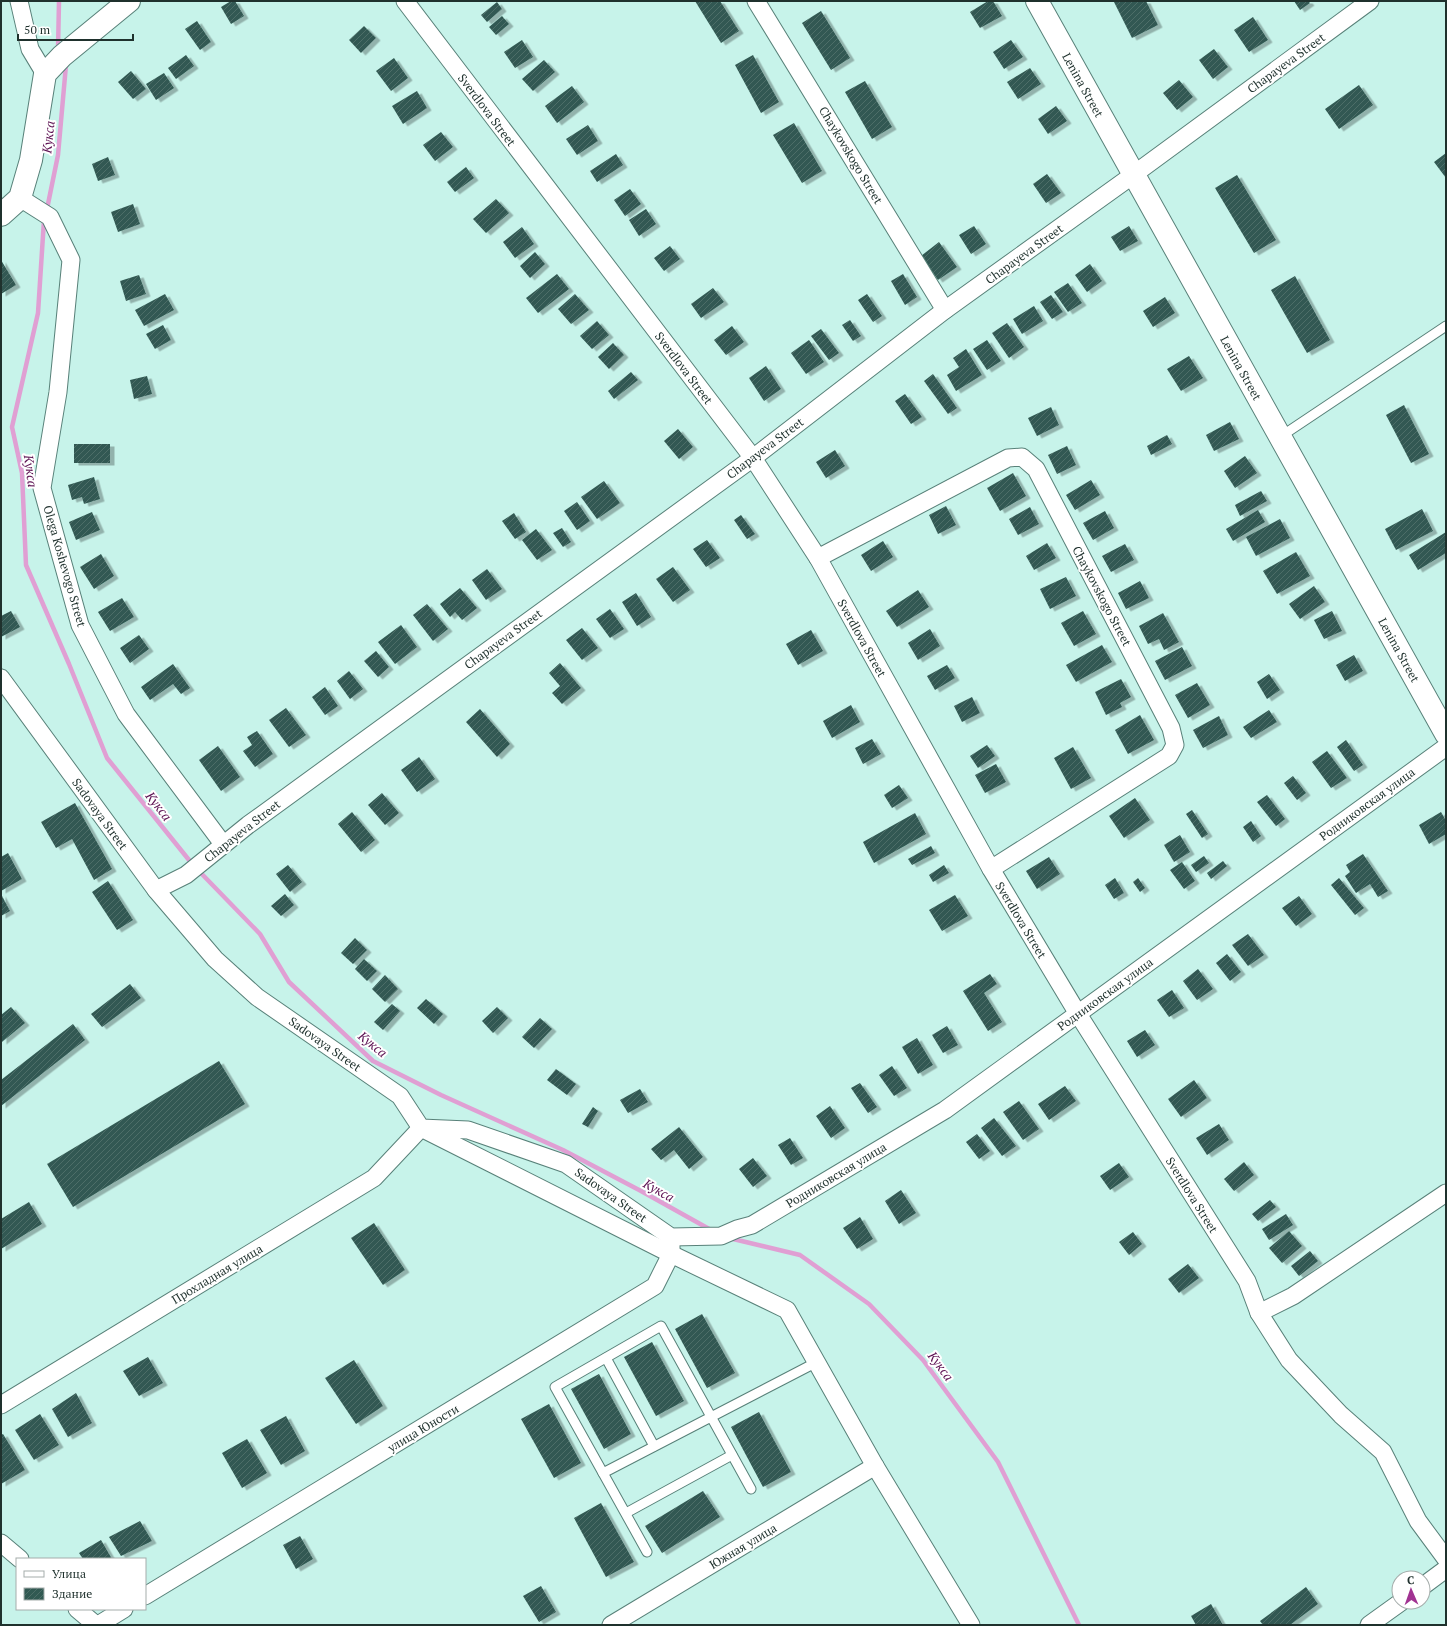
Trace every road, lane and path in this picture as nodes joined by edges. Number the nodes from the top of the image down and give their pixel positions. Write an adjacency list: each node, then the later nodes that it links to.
1 (19, 1): 7 (street)
2 (129, 1): 7 (street)
3 (405, 1): 14 (street, Sverdlova Street)
4 (756, 1): 11 (street, Chaykovskogo Street)
5 (1037, 1): 8 (street, Lenina Street)
6 (1370, 1): 8 (street, Chapayeva Street)
7 (45, 74): 9 (street)
8 (1133, 175): 11 (street, Chapayeva Street); 13 (street, Lenina Street)
9 (20, 198): 10 (street); 19 (street, Olega Koshevogo Street)
10 (1, 215)
11 (945, 310): 14 (street, Chapayeva Street)
12 (1446, 326): 13 (lane)
13 (1280, 437): 17 (street, Lenina Street)
14 (753, 458): 15 (street, Sverdlova Street); 19 (street, Chapayeva Street)
15 (818, 558): 20 (street, Sverdlova Street); 20 (street, Chaykovskogo Street)
16 (1, 678): 21 (street, Sadovaya Street)
17 (1446, 734)
18 (1446, 747): 22 (street, Родниковская улица)
19 (223, 844): 21 (street, Chapayeva Street)
20 (990, 869): 22 (street, Sverdlova Street)
21 (156, 890): 23 (street, Sadovaya Street)
22 (1078, 1014): 25 (street, Родниковская улица); 27 (street, Sverdlova Street)
23 (420, 1128): 25 (street, Sadovaya Street); 26 (street); 30 (street, Прохладная улица)
24 (1446, 1193): 27 (street)
25 (671, 1237): 26 (street, улица Юности)
26 (671, 1254): 29 (street); 44 (street, улица Юности)
27 (1260, 1313): 41 (street, Sverdlova Street)
28 (606, 1358): 31 (lane); 32 (lane); 35 (lane)
29 (817, 1362): 31 (lane); 34 (street)
30 (1, 1405)
31 (711, 1417): 32 (lane); 33 (lane)
32 (654, 1446): 35 (lane)
33 (732, 1455): 36 (lane); 37 (lane)
34 (875, 1466): 49 (street, Южная улица); 50 (street)
35 (603, 1473): 37 (lane)
36 (751, 1489)
37 (626, 1513): 39 (lane)
38 (1, 1543): 40 (street)
39 (647, 1552)
40 (19, 1558)
41 (1446, 1559)
42 (1446, 1569): 43 (street)
43 (1431, 1580)
44 (146, 1595)
45 (1391, 1609): 51 (street)
46 (78, 1610): 48 (street)
47 (122, 1610): 48 (street)
48 (97, 1625)
49 (611, 1625)
50 (971, 1625)
51 (1369, 1625)

